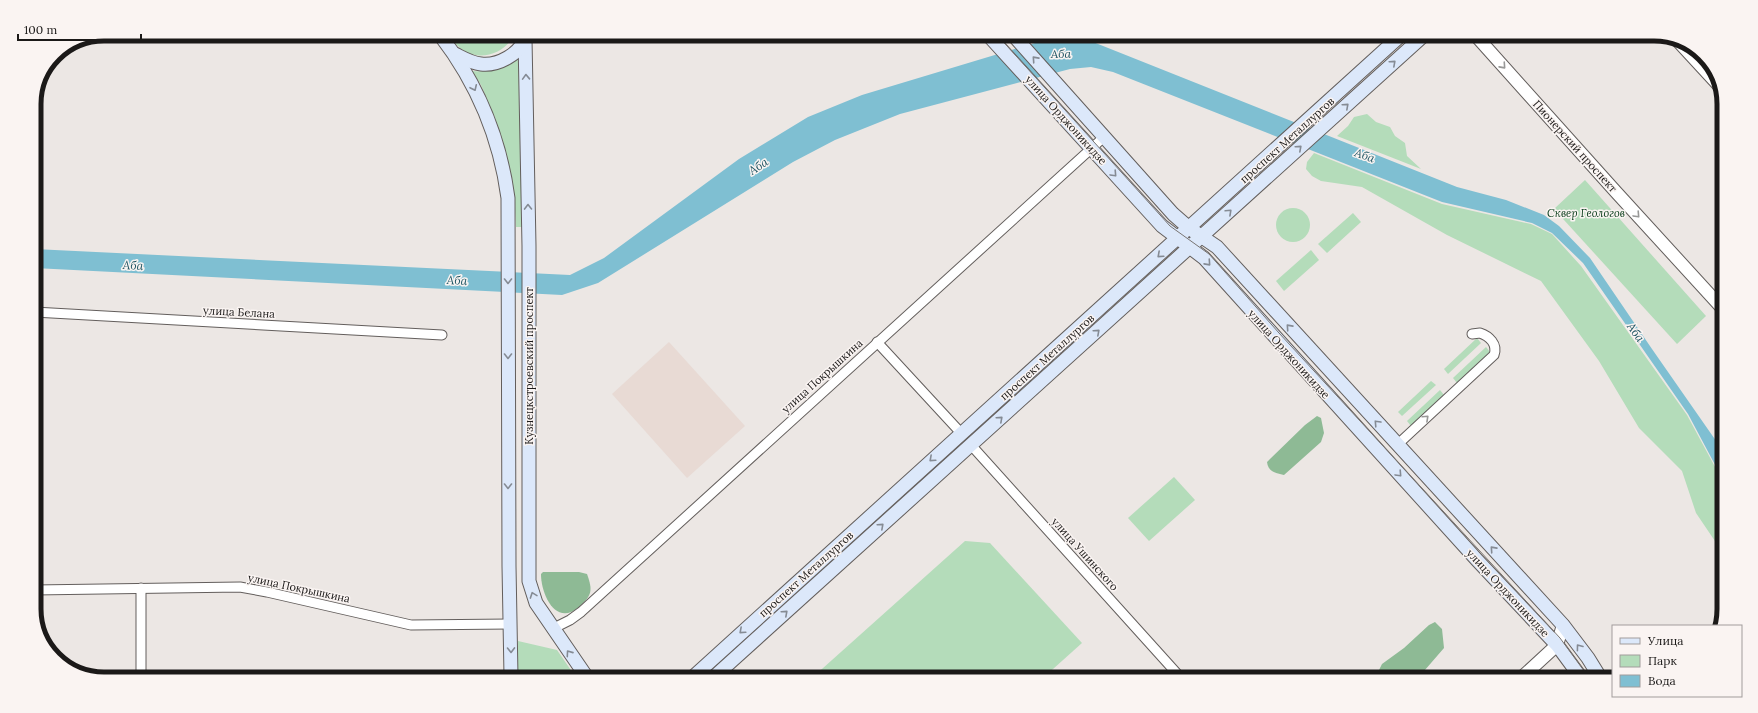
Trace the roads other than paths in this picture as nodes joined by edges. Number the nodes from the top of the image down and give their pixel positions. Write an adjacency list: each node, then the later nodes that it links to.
1 (445, 41): 10 (main road, Кузнецкстроевский проспект)
2 (522, 41): 10 (main road)
3 (525, 41): 30 (main road, Кузнецкстроевский проспект, one-way to 3)
4 (994, 41): 13 (main road, улица Орджоникидзе)
5 (1018, 41): 12 (main road, улица Орджоникидзе, one-way to 5)
6 (1395, 41): 14 (main road, проспект Металлургов)
7 (1418, 41): 15 (main road, проспект Металлургов, one-way to 7)
8 (1481, 41): 18 (street, Пионерский проспект, one-way to 18)
9 (1682, 48): 11 (street)
10 (455, 54): 28 (main road, Кузнецкстроевский проспект, one-way to 28)
11 (1712, 81)
12 (1104, 137): 13 (street, улица Покрышкина); 14 (main road, улица Орджоникидзе)
13 (1091, 149): 16 (main road, улица Орджоникидзе, one-way to 16); 22 (street, улица Покрышкина)
14 (1189, 228): 15 (main road, улица Орджоникидзе); 16 (main road, проспект Металлургов)
15 (1202, 237): 17 (main road, проспект Металлургов); 25 (main road, улица Орджоникидзе, one-way to 15)
16 (1177, 239): 17 (main road, улица Орджоникидзе); 23 (main road, проспект Металлургов, one-way to 23)
17 (1190, 248): 24 (main road, проспект Металлургов, one-way to 17); 31 (main road, улица Орджоникидзе, one-way to 31)
18 (1717, 303)
19 (41, 312): 21 (street, улица Белана)
20 (1472, 334): 25 (street, one-way to 20)
21 (442, 335)
22 (877, 342): 23 (street); 30 (street, улица Покрышкина)
23 (961, 433): 35 (main road, проспект Металлургов, one-way to 35)
24 (971, 445): 36 (main road, проспект Металлургов, one-way to 24); 37 (street, улица Ушинского)
25 (1397, 445): 29 (main road, улица Орджоникидзе, one-way to 25)
26 (141, 588): 27 (street, улица Покрышкина); 28 (street, улица Покрышкина); 32 (street)
27 (41, 590)
28 (510, 624): 33 (main road, Кузнецкстроевский проспект, one-way to 33)
29 (1563, 625): 31 (street); 40 (main road, улица Орджоникидзе, one-way to 29)
30 (552, 628): 34 (main road, Кузнецкстроевский проспект, one-way to 30)
31 (1557, 645): 38 (street); 39 (main road, улица Орджоникидзе)
32 (141, 672)
33 (511, 672)
34 (583, 672)
35 (698, 672)
36 (720, 672)
37 (1176, 672)
38 (1528, 672)
39 (1577, 672)
40 (1597, 672)

